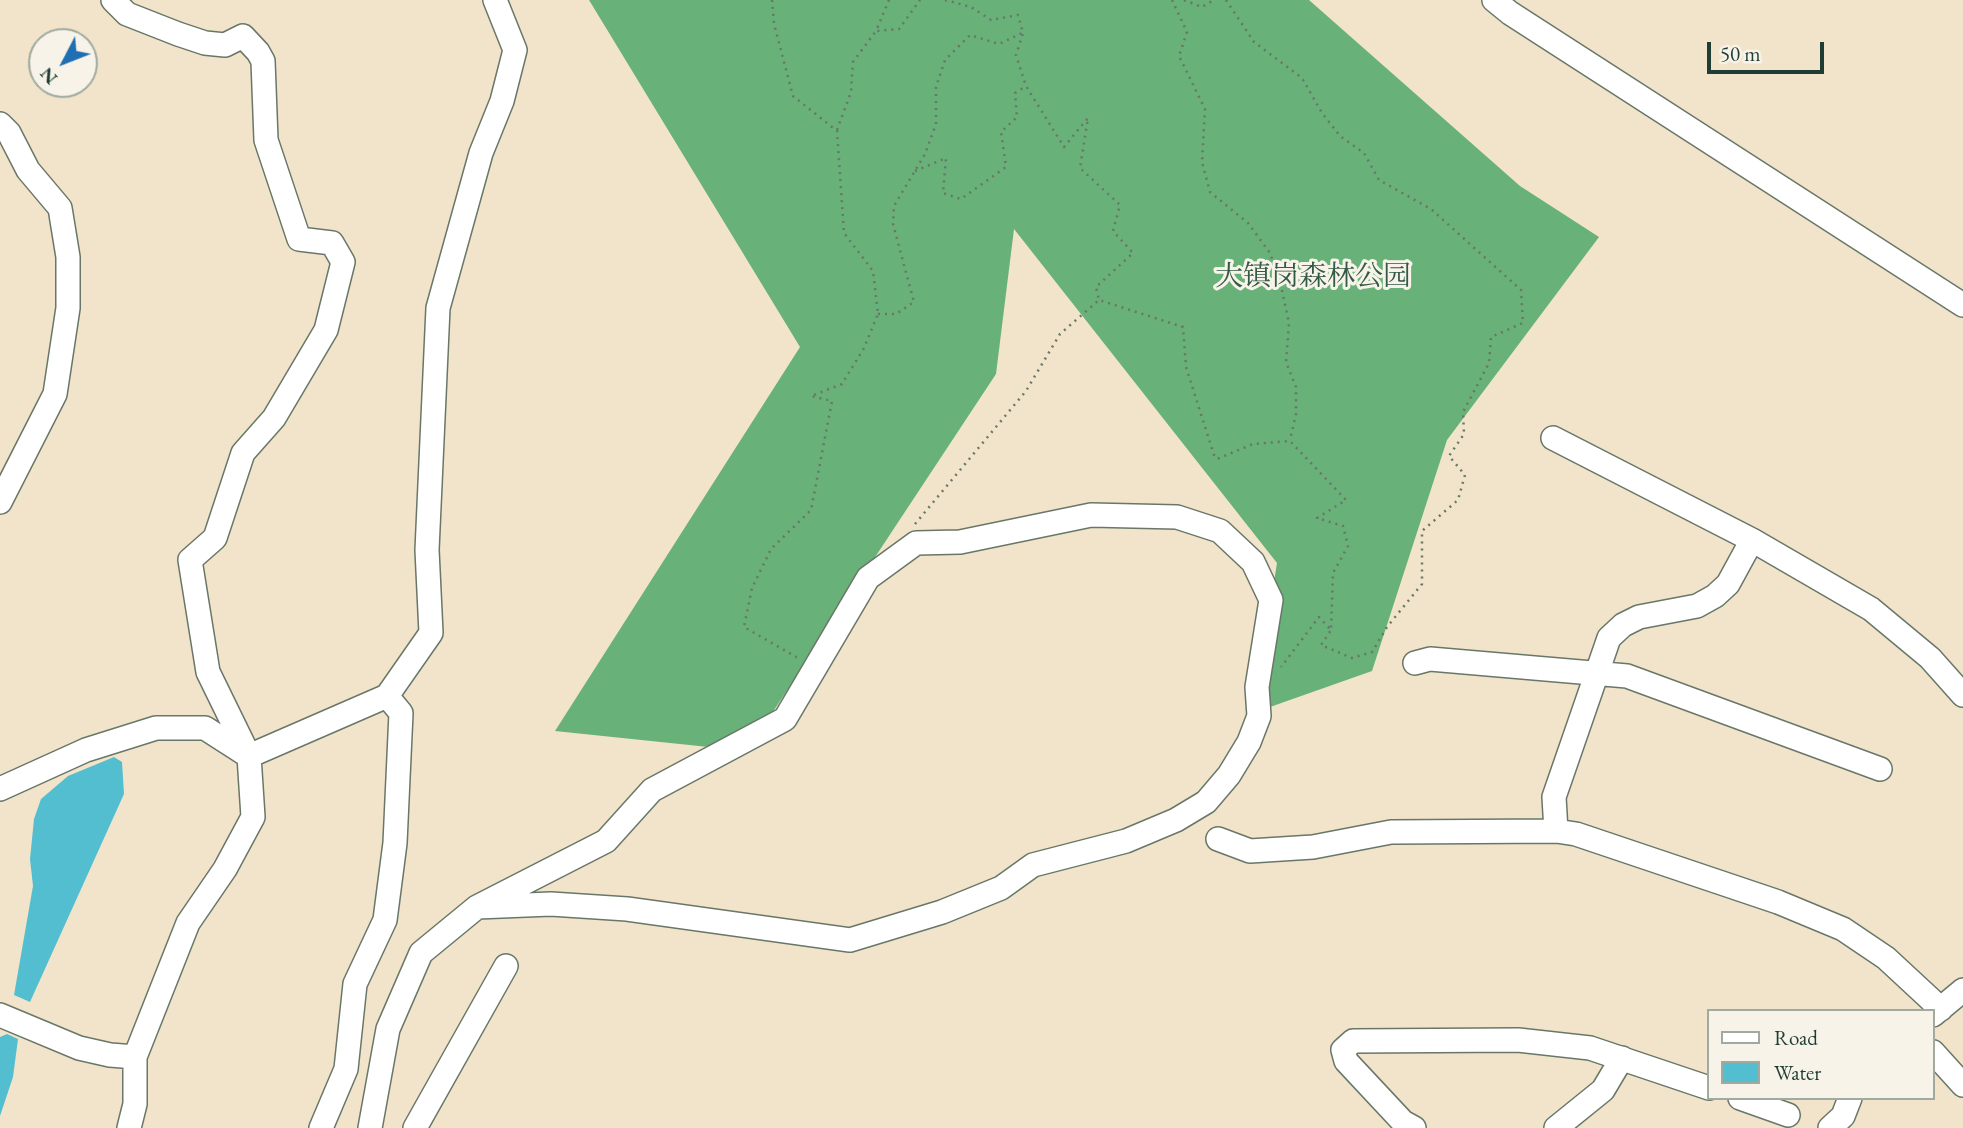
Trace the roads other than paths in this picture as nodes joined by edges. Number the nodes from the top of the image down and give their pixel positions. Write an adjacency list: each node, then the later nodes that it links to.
1 (113, 0): 13 (street)
2 (495, 0): 12 (street)
3 (1494, 0): 5 (street)
4 (0, 124): 7 (street)
5 (1963, 305)
6 (1553, 438): 8 (street)
7 (0, 502)
8 (1752, 540): 10 (street); 11 (street)
9 (1415, 663): 10 (street)
10 (1596, 671): 14 (street); 16 (street)
11 (1963, 695)
12 (387, 696): 13 (street); 33 (street)
13 (249, 757): 15 (street); 25 (street)
14 (1880, 769)
15 (0, 789)
16 (1556, 831): 17 (street); 21 (street)
17 (1218, 839)
18 (477, 907): 18 (street); 34 (street)
19 (506, 966): 35 (street)
20 (1963, 990): 22 (street)
21 (1934, 1009)
22 (1937, 1012)
23 (0, 1014): 25 (street)
24 (1935, 1054): 27 (street)
25 (135, 1057): 32 (street)
26 (1622, 1058): 28 (street); 36 (street); 37 (street)
27 (1963, 1085)
28 (1708, 1088)
29 (1747, 1100): 31 (street)
30 (1849, 1100): 38 (street)
31 (1793, 1114)
32 (129, 1128)
33 (321, 1128)
34 (370, 1128)
35 (415, 1128)
36 (1414, 1128)
37 (1556, 1128)
38 (1830, 1128)

